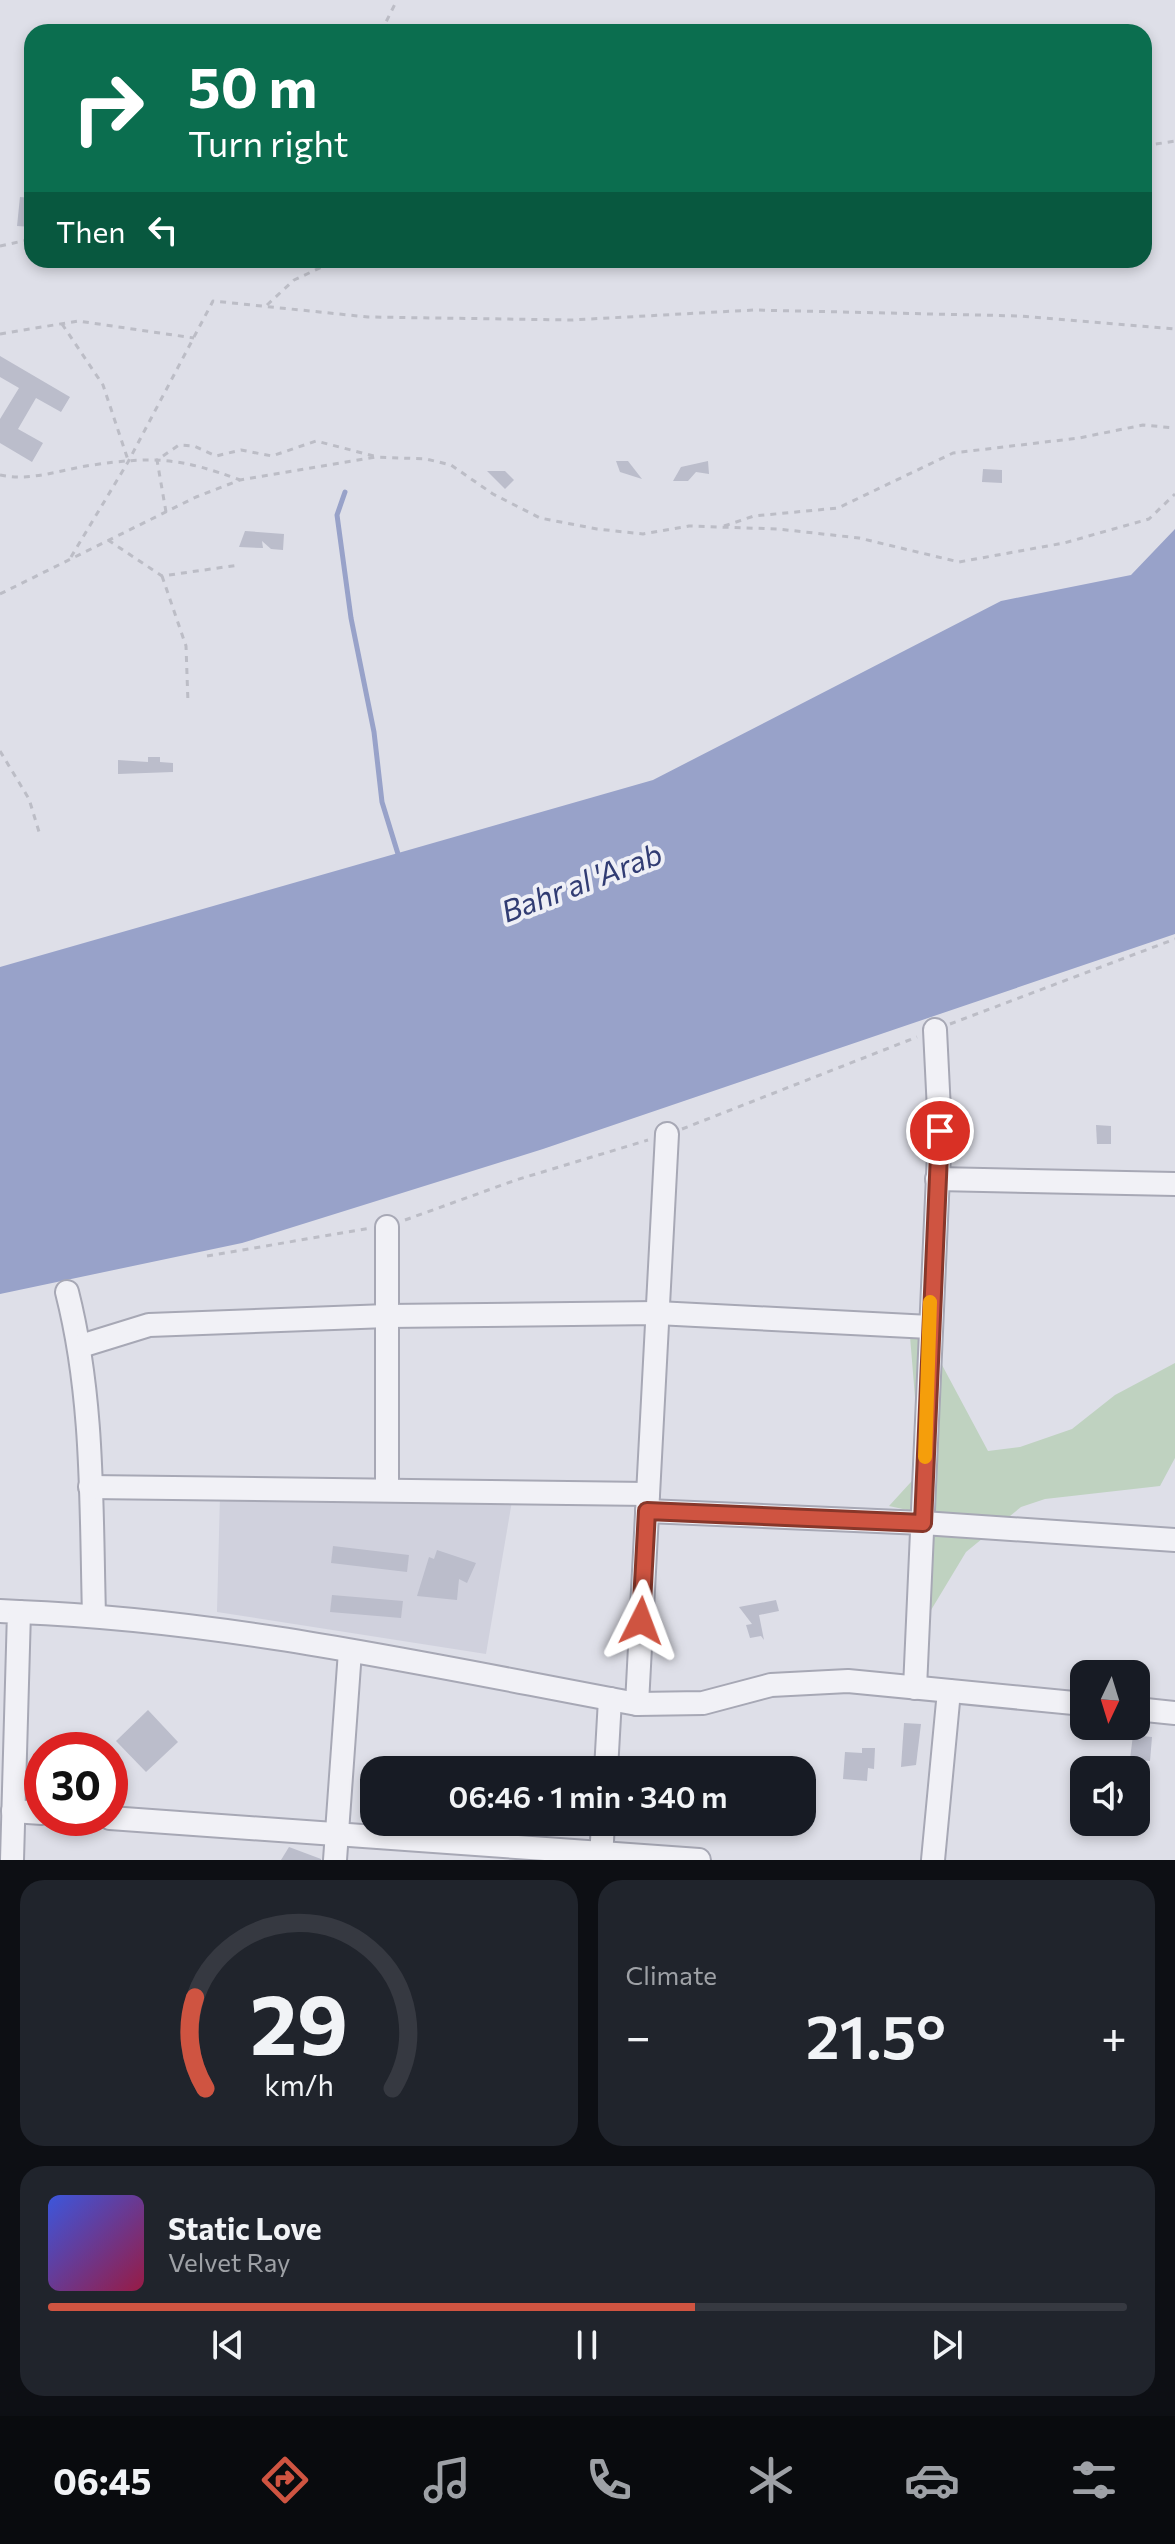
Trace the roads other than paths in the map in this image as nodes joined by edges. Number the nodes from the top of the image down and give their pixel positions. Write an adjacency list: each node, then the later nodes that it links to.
1 (935, 1030): 3 (street)
2 (667, 1134): 7 (street)
3 (937, 1179): 4 (street); 9 (street)
4 (1175, 1184)
5 (387, 1227): 8 (street)
6 (67, 1292): 10 (street)
7 (657, 1313): 8 (street); 9 (street); 13 (street)
8 (387, 1316): 10 (street); 12 (street)
9 (930, 1327): 14 (street)
10 (81, 1346): 11 (street)
11 (90, 1487): 12 (street); 17 (street)
12 (387, 1490): 13 (street)
13 (648, 1502): 14 (street); 23 (street)
14 (923, 1523): 15 (street); 19 (street)
15 (1175, 1540)
16 (10, 1612): 17 (street); 26 (street)
17 (94, 1615): 18 (street)
18 (350, 1651): 21 (street); 31 (street)
19 (915, 1688): 20 (street); 23 (street)
20 (949, 1691): 22 (street); 37 (street)
21 (610, 1699): 23 (street); 27 (street)
22 (1070, 1703)
23 (637, 1704)
24 (1150, 1710): 25 (street)
25 (1175, 1713)
26 (8, 1749): 28 (street)
27 (607, 1756)
28 (13, 1811): 29 (street); 34 (street)
29 (24, 1812)
30 (128, 1819): 31 (street)
31 (337, 1834): 33 (street); 35 (street)
32 (603, 1836): 33 (street)
33 (602, 1856): 36 (street)
34 (12, 1860)
35 (335, 1860)
36 (699, 1860)
37 (933, 1860)

